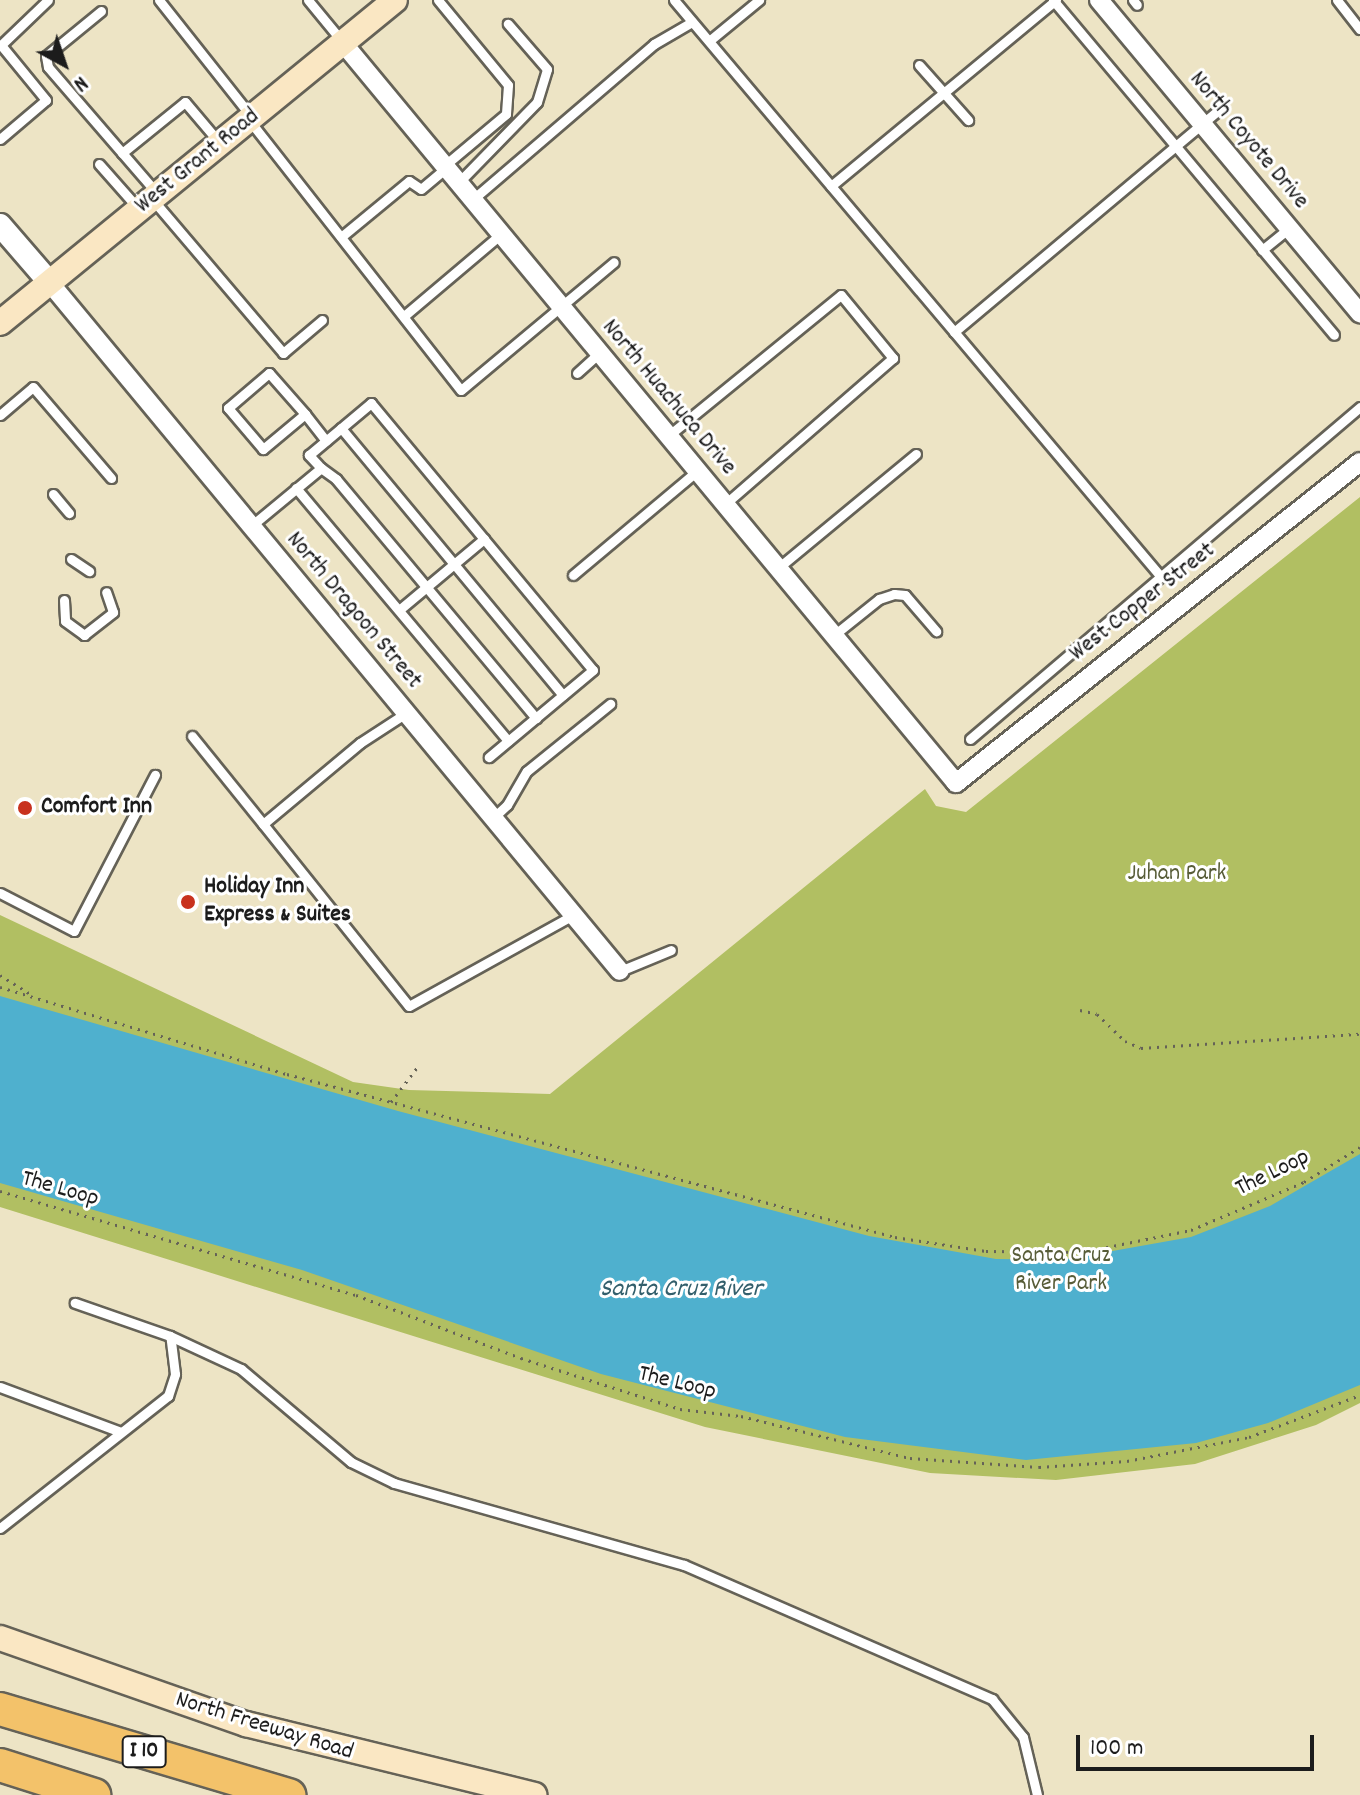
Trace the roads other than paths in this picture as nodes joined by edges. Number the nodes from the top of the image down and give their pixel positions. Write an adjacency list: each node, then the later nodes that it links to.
1 (48, 0): 23 (lane)
2 (159, 0): 20 (lane)
3 (308, 0): 16 (lane)
4 (395, 0): 16 (main road, West Grant Road)
5 (438, 0): 28 (lane)
6 (674, 0): 12 (lane)
7 (759, 0): 15 (lane)
8 (1055, 0): 18 (lane); 25 (lane)
9 (1099, 0): 22 (street, North Coyote Drive)
10 (1337, 0): 14 (lane)
11 (101, 11): 26 (lane)
12 (692, 22): 15 (lane); 30 (lane)
13 (508, 24): 28 (lane)
14 (1360, 29)
15 (709, 41): 29 (lane)
16 (343, 43): 20 (main road, West Grant Road); 28 (street, North Huachuca Drive)
17 (919, 65): 18 (lane)
18 (944, 93): 21 (lane); 29 (lane)
19 (1222, 107): 22 (lane)
20 (250, 119): 24 (main road, West Grant Road); 35 (lane)
21 (968, 120)
22 (1203, 124): 25 (lane); 33 (street, North Coyote Drive)
23 (0, 139)
24 (220, 144): 26 (lane); 31 (main road, West Grant Road)
25 (1175, 147): 36 (lane); 44 (lane)
26 (122, 153): 31 (lane)
27 (99, 164): 31 (lane)
28 (449, 173): 30 (street, North Huachuca Drive); 35 (lane)
29 (831, 186): 44 (lane)
30 (472, 200): 34 (street, North Huachuca Drive)
31 (150, 201): 38 (main road, West Grant Road); 43 (lane)
32 (0, 225): 38 (street)
33 (1289, 228): 36 (lane); 40 (street, North Coyote Drive)
34 (501, 234): 39 (street, North Huachuca Drive); 42 (lane)
35 (341, 237): 42 (lane)
36 (1262, 250): 45 (lane)
37 (614, 262): 39 (lane)
38 (50, 283): 41 (main road, West Grant Road); 63 (street, North Dragoon Street)
39 (560, 306): 42 (lane); 46 (street, North Huachuca Drive)
40 (1360, 313)
41 (6, 314)
42 (404, 316)
43 (322, 320)
44 (954, 332): 70 (lane)
45 (1334, 335)
46 (599, 353): 47 (lane); 52 (street, North Huachuca Drive)
47 (577, 373)
48 (1360, 407): 70 (lane)
49 (305, 414): 49 (lane); 53 (lane)
50 (0, 415): 58 (lane)
51 (341, 428): 53 (lane); 64 (lane); 66 (lane)
52 (668, 436): 57 (street, North Huachuca Drive); 61 (lane)
53 (326, 441): 56 (lane)
54 (916, 454): 67 (lane)
55 (1360, 462): 86 (street, West Copper Street)
56 (321, 468): 59 (lane); 71 (lane)
57 (697, 471): 61 (street, North Huachuca Drive); 69 (lane)
58 (111, 478)
59 (296, 488): 63 (lane); 74 (lane)
60 (53, 494): 62 (lane)
61 (725, 504): 67 (street, North Huachuca Drive)
62 (69, 513)
63 (251, 526): 79 (street, North Dragoon Street)
64 (484, 539): 66 (lane); 77 (lane)
65 (71, 559): 68 (lane)
66 (453, 565): 71 (lane); 77 (lane)
67 (778, 568): 76 (street, North Huachuca Drive)
68 (89, 571)
69 (573, 575)
70 (1161, 577): 82 (lane)
71 (428, 586): 74 (lane); 80 (lane)
72 (106, 592): 73 (lane)
73 (64, 600)
74 (399, 610): 83 (lane)
75 (936, 631): 76 (lane)
76 (834, 635): 86 (street, North Huachuca Drive)
77 (563, 695): 80 (lane)
78 (610, 704): 87 (lane)
79 (406, 713): 87 (street, North Dragoon Street); 88 (lane)
80 (536, 718): 83 (lane)
81 (192, 736): 88 (lane)
82 (970, 739)
83 (508, 741): 84 (lane)
84 (489, 757)
85 (155, 775): 89 (lane)
86 (956, 783)
87 (493, 818): 90 (street, North Dragoon Street)
88 (263, 824): 90 (lane)
89 (0, 893)
90 (573, 915): 92 (street, North Dragoon Street)
91 (671, 950): 92 (lane)
92 (620, 971)
93 (75, 1303): 94 (lane)
94 (170, 1336): 96 (lane); 106 (lane)
95 (0, 1387): 96 (lane)
96 (121, 1432): 97 (lane)
97 (0, 1528)
98 (0, 1638): 105 (main road, North Freeway Road)
99 (0, 1709): 104 (highway, I 10)
100 (0, 1765): 103 (highway)
101 (0, 1779): 102 (highway)
102 (62, 1795)
103 (94, 1795)
104 (289, 1795)
105 (534, 1795)
106 (1037, 1795)

